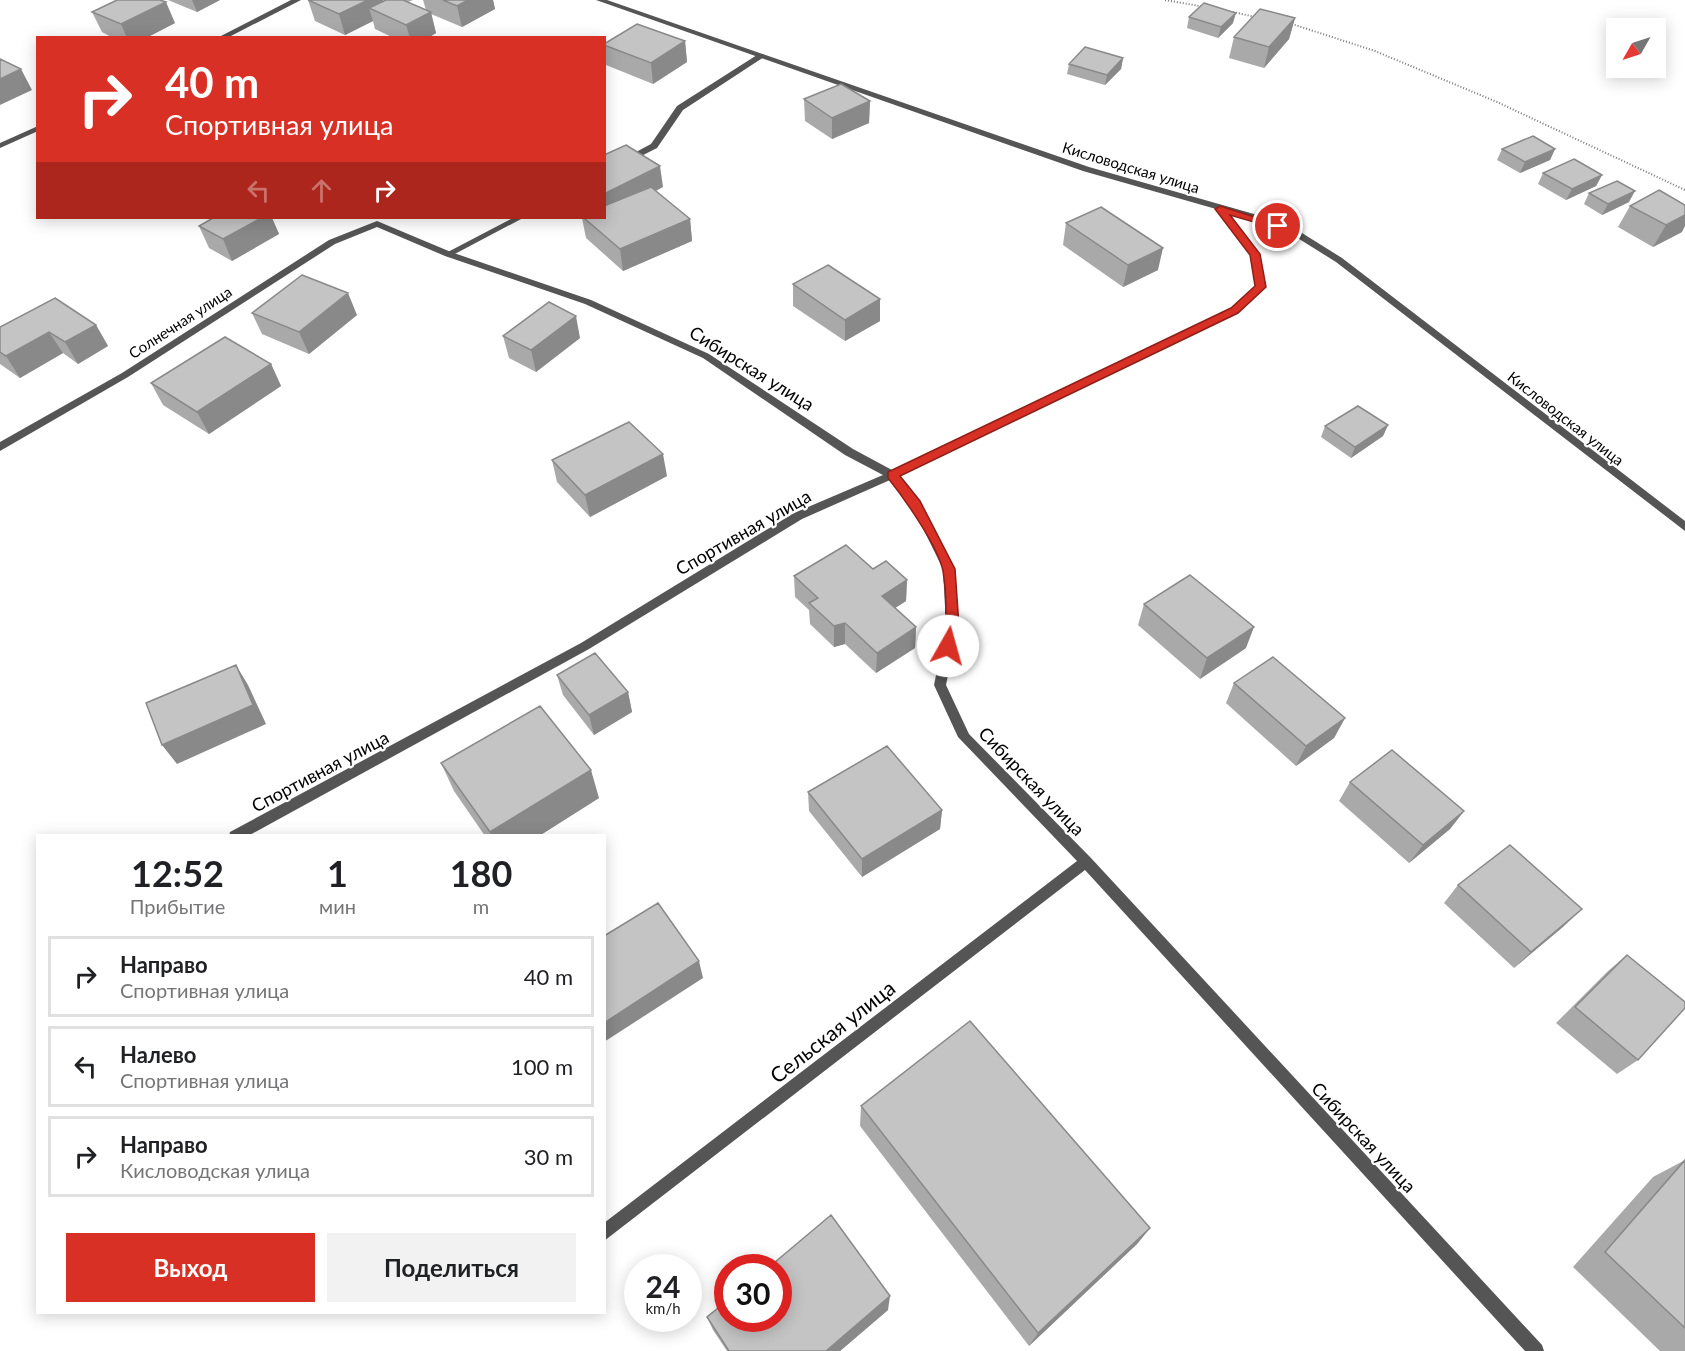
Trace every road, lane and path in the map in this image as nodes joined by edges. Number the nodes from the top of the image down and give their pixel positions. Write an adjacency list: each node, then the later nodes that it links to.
1 (297, 0): 8 (street)
2 (600, 0): 9 (street, Кисловодская улица)
3 (1165, 0): 4 (path)
4 (1214, 9)
5 (1224, 11): 6 (path)
6 (1256, 17)
7 (1288, 22): 13 (path)
8 (224, 36)
9 (760, 57): 12 (street); 14 (street, Кисловодская улица)
10 (36, 129): 11 (street)
11 (0, 146)
12 (606, 172)
13 (1685, 190)
14 (1220, 209): 19 (street, Спортивная улица); 20 (street, Кисловодская улица)
15 (517, 219): 17 (street)
16 (377, 224): 17 (street, Сибирская улица); 18 (street, Солнечная улица)
17 (448, 254): 19 (street, Сибирская улица)
18 (0, 447)
19 (892, 475): 21 (street, Спортивная улица); 22 (street, Сибирская улица)
20 (1685, 527)
21 (239, 834)
22 (1086, 862): 23 (street, Сельская улица); 24 (street, Сибирская улица)
23 (606, 1231)
24 (1536, 1351)

